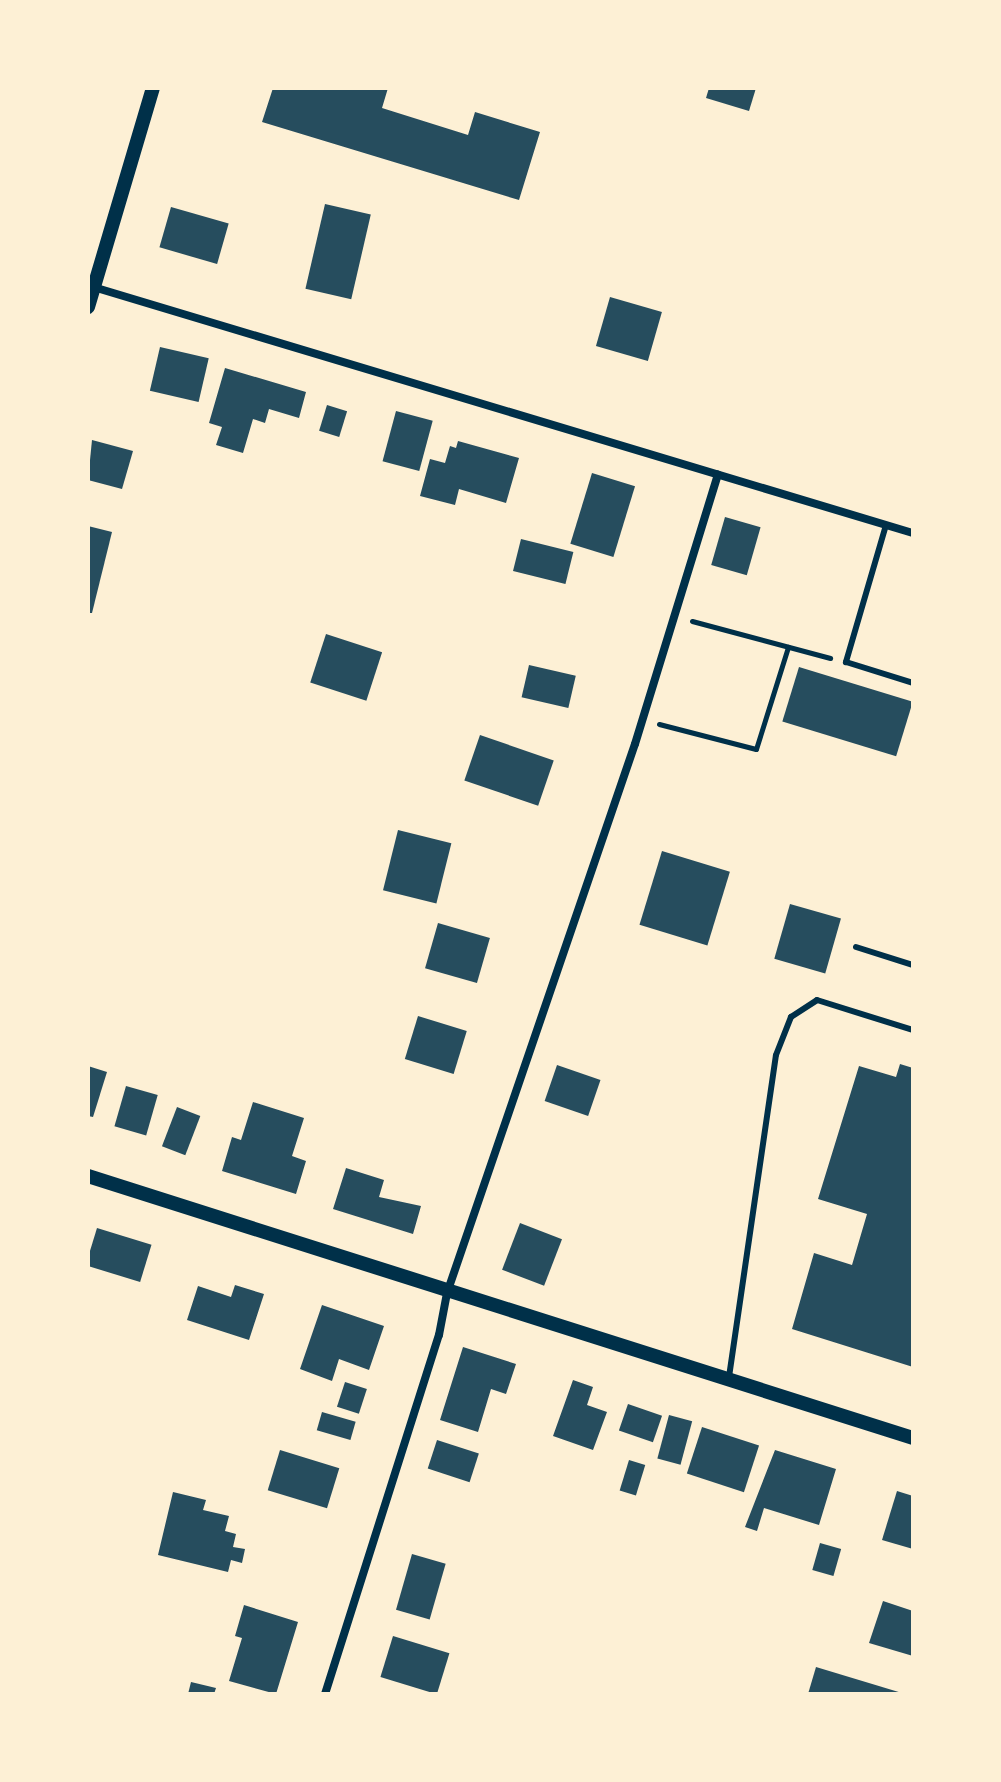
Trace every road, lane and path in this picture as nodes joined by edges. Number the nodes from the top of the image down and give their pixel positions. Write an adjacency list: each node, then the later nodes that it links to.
1 (153, 88): 2 (street)
2 (91, 286): 3 (street); 4 (street)
3 (88, 307)
4 (718, 474): 5 (street); 7 (street)
5 (886, 525): 6 (street); 9 (lane)
6 (913, 533)
7 (672, 615): 8 (path); 11 (street)
8 (788, 647): 9 (path); 11 (path)
9 (846, 662): 10 (lane)
10 (913, 683)
11 (643, 719): 16 (street)
12 (856, 947): 13 (lane)
13 (913, 965)
14 (913, 1030): 17 (lane)
15 (88, 1176): 16 (street)
16 (447, 1293): 17 (street); 19 (street)
17 (729, 1381): 18 (street)
18 (913, 1438)
19 (325, 1694)

